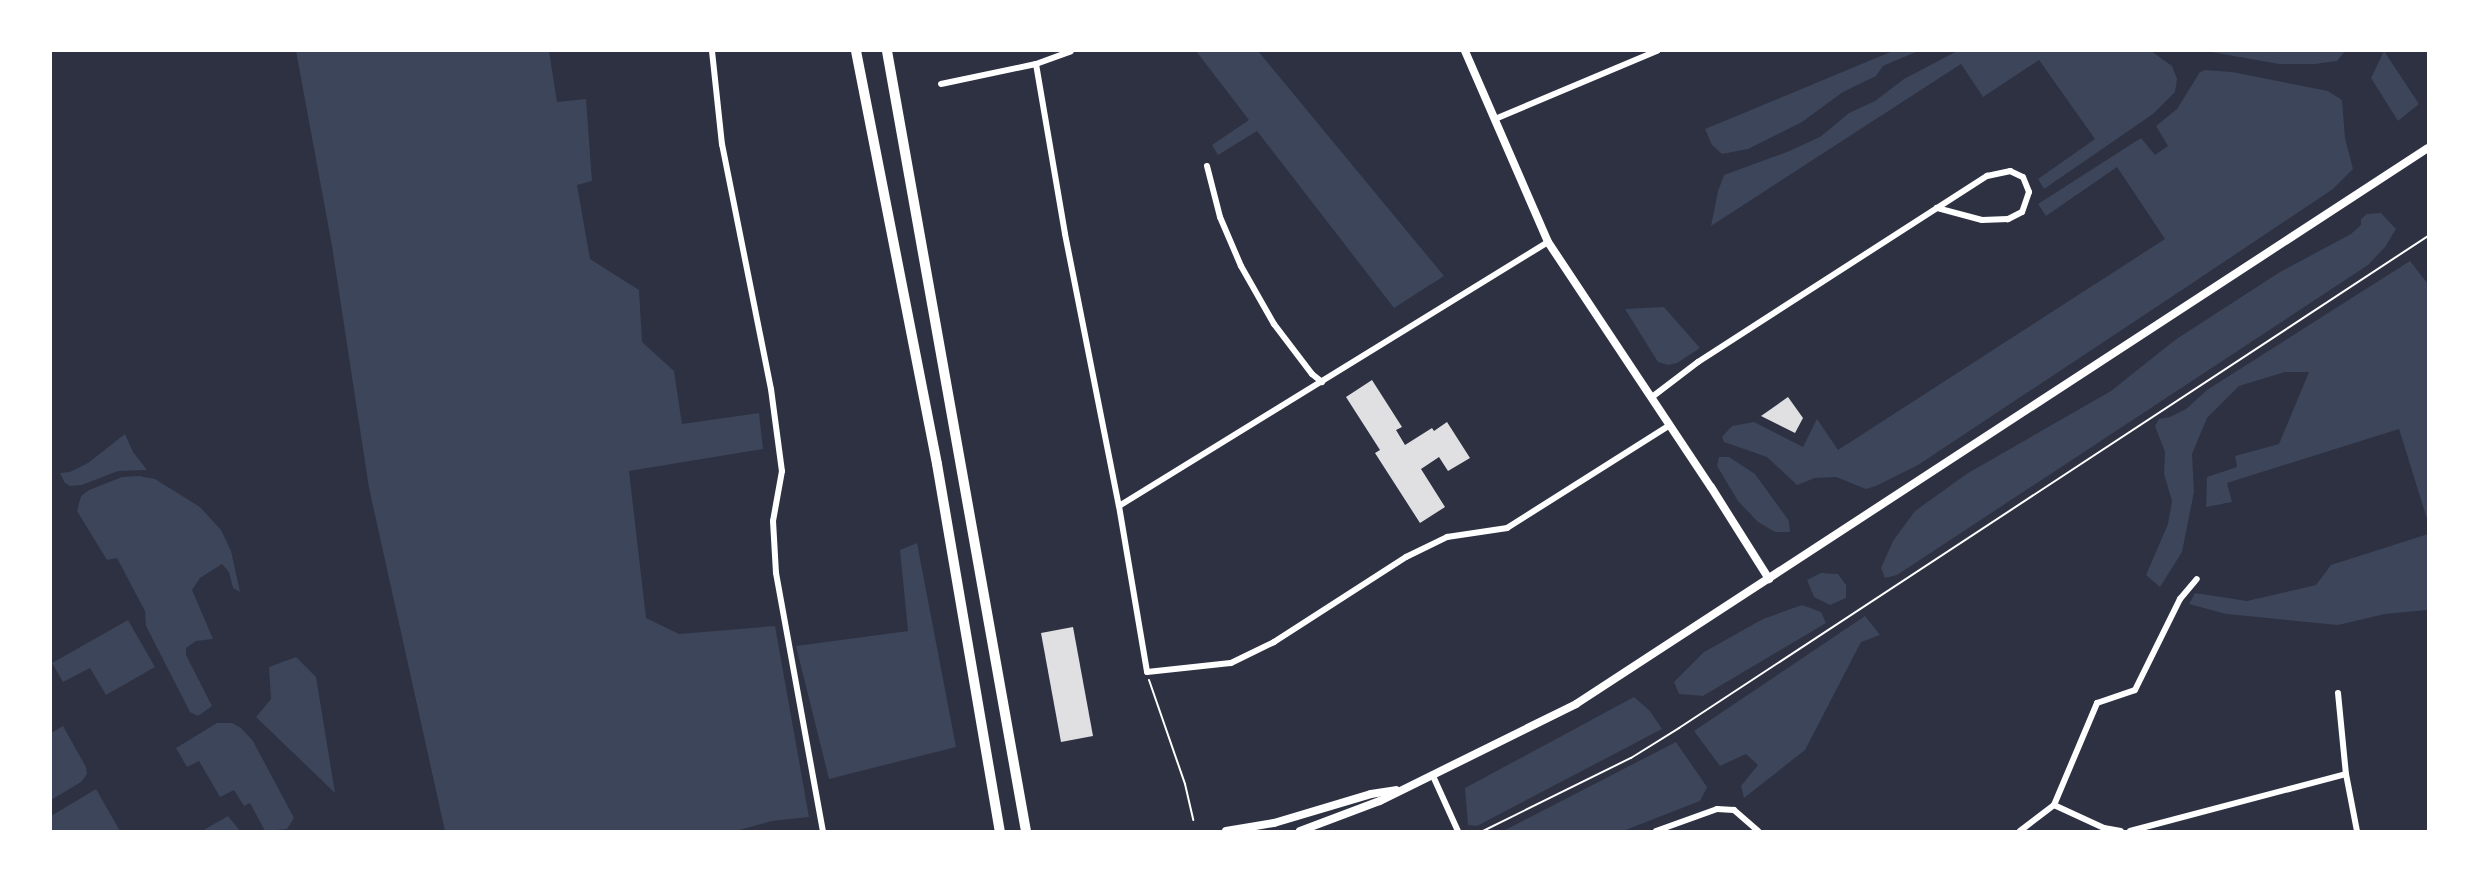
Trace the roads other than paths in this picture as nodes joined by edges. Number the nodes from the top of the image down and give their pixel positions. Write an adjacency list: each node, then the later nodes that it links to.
1 (712, 51): 25 (street)
2 (856, 51): 26 (highway)
3 (886, 51): 27 (highway)
4 (1071, 51): 7 (street)
5 (1465, 51): 9 (street)
6 (1657, 51): 9 (street)
7 (1036, 64): 8 (street); 17 (street)
8 (941, 84)
9 (1495, 120): 13 (street)
10 (2428, 148): 18 (street)
11 (1207, 166): 14 (street)
12 (1937, 208): 12 (street); 15 (street)
13 (1548, 242): 14 (street); 15 (street)
14 (1322, 382): 17 (street)
15 (1652, 397): 16 (street)
16 (1670, 425): 17 (street); 18 (street)
17 (1119, 506)
18 (1768, 579): 22 (street)
19 (2197, 579): 24 (street)
20 (2338, 693): 21 (street)
21 (2346, 774): 35 (street); 36 (street)
22 (1433, 776): 23 (street); 30 (street)
23 (1402, 789): 28 (street); 29 (street)
24 (2054, 805): 33 (street); 34 (street)
25 (823, 831)
26 (1000, 831)
27 (1026, 831)
28 (1226, 831)
29 (1300, 831)
30 (1458, 831)
31 (1656, 831): 32 (street)
32 (1758, 831)
33 (2020, 831)
34 (2121, 831)
35 (2130, 831)
36 (2356, 831)

